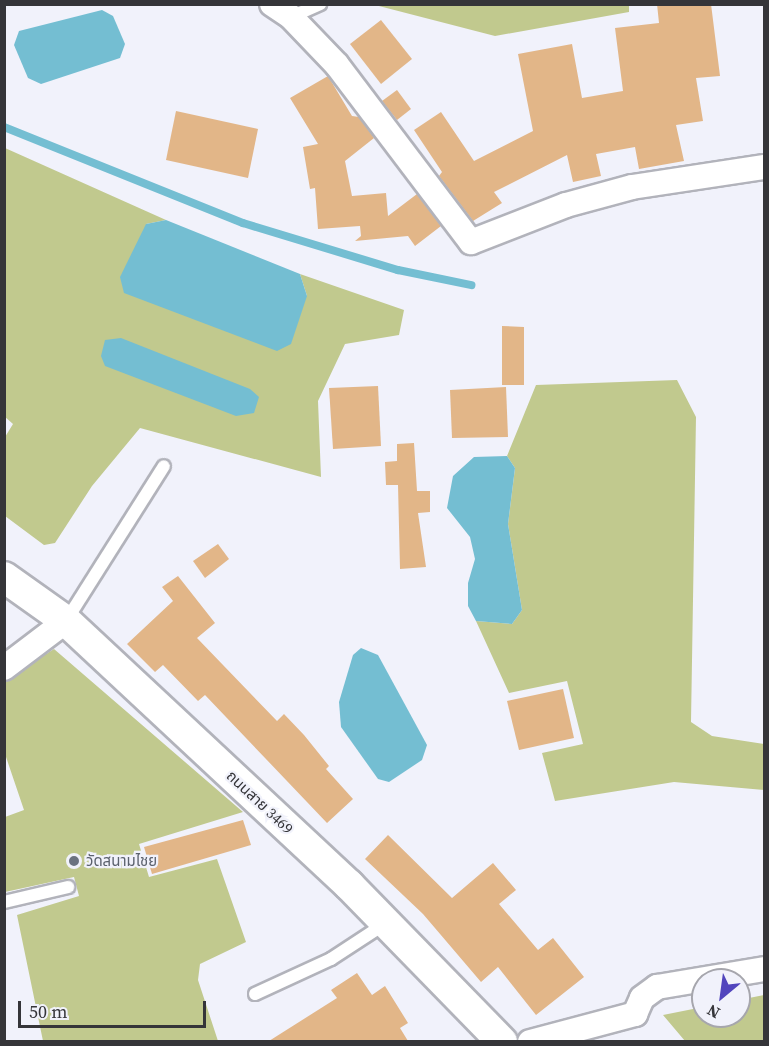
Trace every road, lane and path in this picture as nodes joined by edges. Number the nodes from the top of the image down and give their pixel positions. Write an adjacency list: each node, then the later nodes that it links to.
1 (320, 4): 2 (lane)
2 (281, 11): 3 (street)
3 (765, 167)
4 (164, 466): 6 (lane)
5 (4, 577): 6 (street, ถนนสาย 3469)
6 (66, 621): 7 (street); 10 (street, ถนนสาย 3469)
7 (4, 668)
8 (68, 887): 9 (lane)
9 (4, 902)
10 (387, 923): 12 (lane); 13 (street, ถนนสาย 3469)
11 (765, 969): 14 (street)
12 (255, 994)
13 (502, 1041)
14 (530, 1041)

